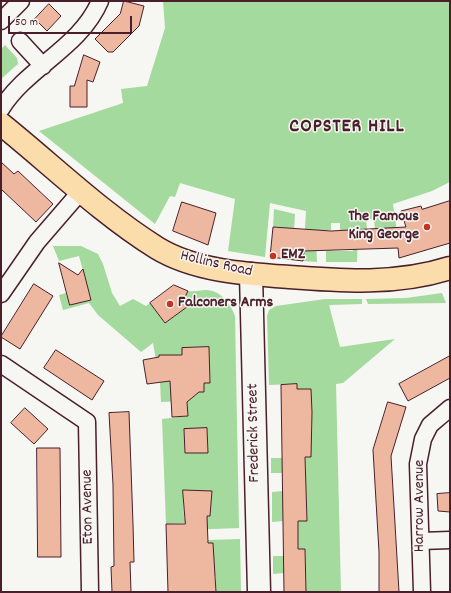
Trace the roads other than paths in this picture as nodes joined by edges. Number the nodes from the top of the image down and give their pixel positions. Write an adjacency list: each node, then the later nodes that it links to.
1 (21, 1): 3 (street)
2 (100, 1): 5 (street)
3 (1, 21)
4 (20, 40): 5 (street)
5 (43, 66): 6 (street)
6 (1, 109)
7 (1, 124): 8 (main road, Hollins Road)
8 (81, 191): 10 (main road, Hollins Road); 11 (street)
9 (450, 268): 10 (main road, Hollins Road)
10 (251, 274): 17 (main road, Frederick Street)
11 (1, 294)
12 (1, 364): 16 (street, Eton Avenue)
13 (450, 408): 15 (street, Harrow Avenue)
14 (450, 540): 15 (street)
15 (421, 541): 18 (street, Harrow Avenue)
16 (90, 592)
17 (259, 592)
18 (422, 592)

